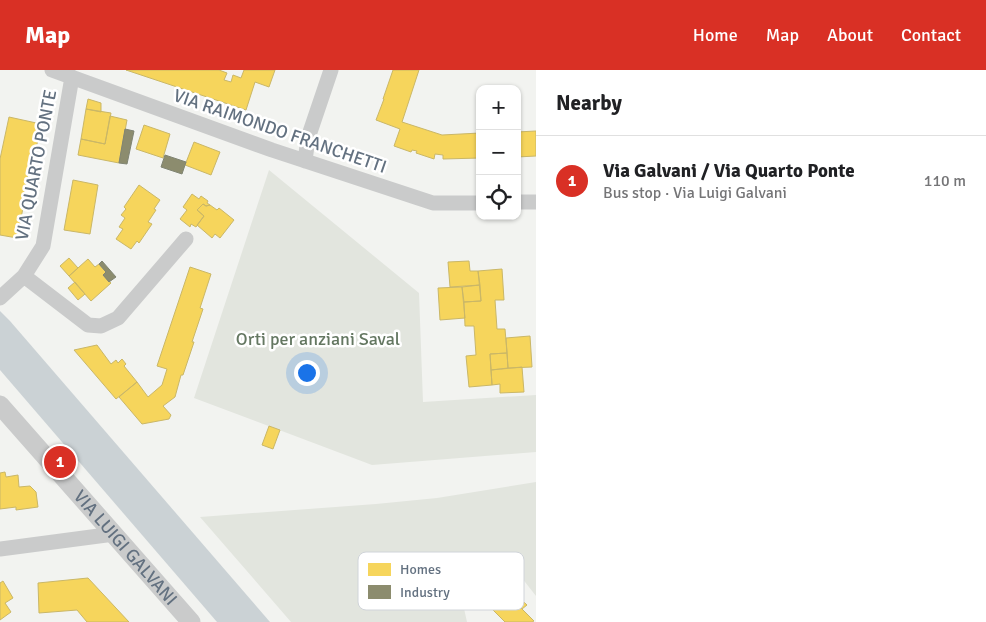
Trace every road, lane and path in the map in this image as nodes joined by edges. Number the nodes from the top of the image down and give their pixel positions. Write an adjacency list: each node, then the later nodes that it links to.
1 (52, 70): 3 (street, VIA QUARTO PONTE)
2 (331, 70): 4 (street)
3 (72, 78): 4 (street, VIA RAIMONDO FRANCHETTI); 9 (street, VIA QUARTO PONTE)
4 (305, 161): 7 (street, VIA RAIMONDO FRANCHETTI)
5 (521, 202): 6 (street)
6 (536, 202)
7 (476, 203)
8 (186, 239): 9 (street)
9 (24, 276): 10 (street, VIA QUARTO PONTE)
10 (3, 291)
11 (0, 406): 12 (street, VIA LUIGI GALVANI)
12 (114, 534): 13 (street); 14 (street, VIA LUIGI GALVANI)
13 (0, 549)
14 (190, 622)

